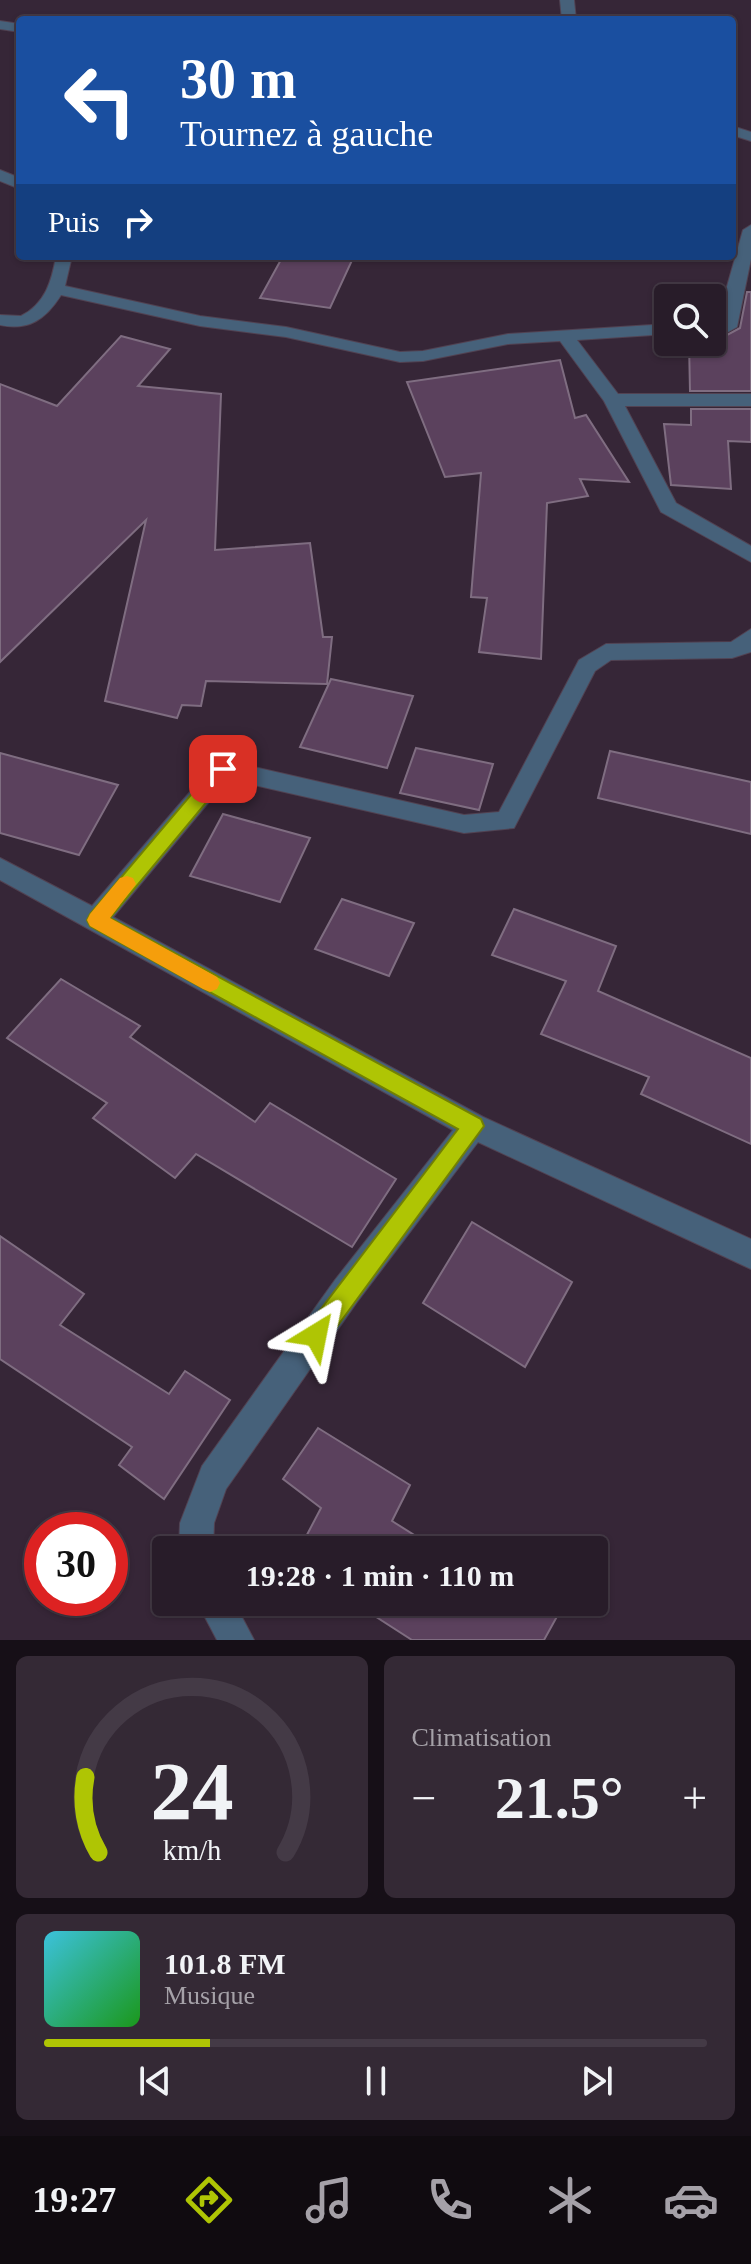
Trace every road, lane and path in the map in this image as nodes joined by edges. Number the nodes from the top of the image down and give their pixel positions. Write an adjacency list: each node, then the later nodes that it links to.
1 (751, 230): 4 (street)
2 (63, 260): 3 (street)
3 (57, 289): 5 (street); 9 (street)
4 (726, 312)
5 (0, 320)
6 (726, 328): 7 (street)
7 (751, 328)
8 (654, 330): 9 (street)
9 (564, 334): 10 (street)
10 (613, 400): 11 (street); 12 (street)
11 (751, 400)
12 (751, 555)
13 (751, 637): 15 (street)
14 (0, 868): 15 (street)
15 (96, 920): 16 (street)
16 (473, 1126): 17 (street); 18 (street)
17 (751, 1254)
18 (195, 1536)
19 (222, 1616): 20 (street)
20 (237, 1640)

